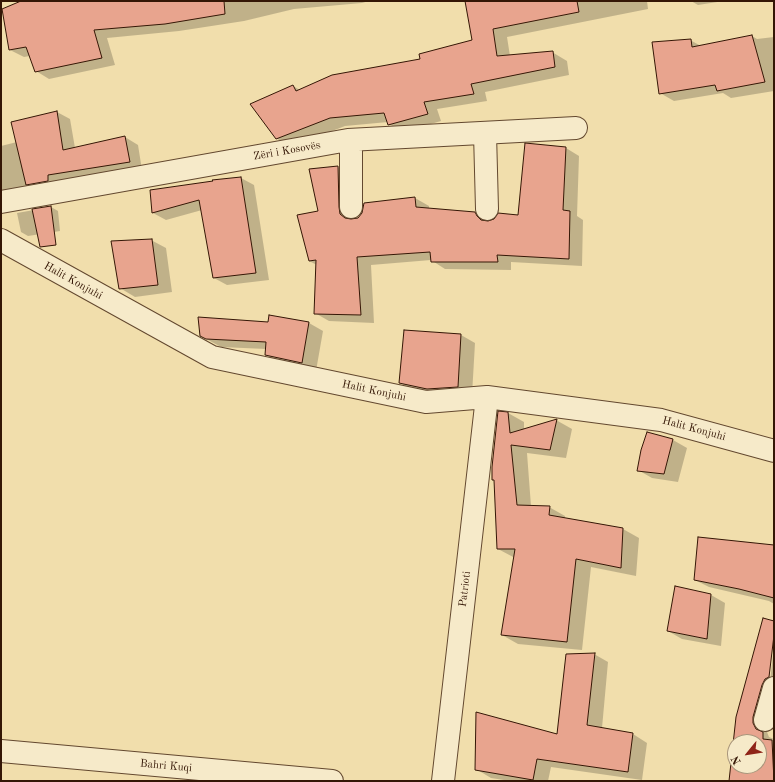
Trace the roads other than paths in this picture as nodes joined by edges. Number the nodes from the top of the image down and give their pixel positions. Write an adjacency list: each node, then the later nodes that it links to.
1 (576, 128): 2 (street, Zëri i Kosovës)
2 (485, 133): 3 (street, Zëri i Kosovës); 6 (street)
3 (358, 140): 4 (street, Zëri i Kosovës); 5 (street)
4 (1, 202)
5 (357, 205)
6 (487, 209)
7 (1, 240): 8 (street, Halit Konjuhi)
8 (487, 397): 9 (street, Halit Konjuhi); 14 (street, Patrioti)
9 (774, 451)
10 (774, 688): 11 (street)
11 (765, 720)
12 (1, 751): 13 (street, Bahri Kuqi)
13 (332, 781)
14 (443, 781)

